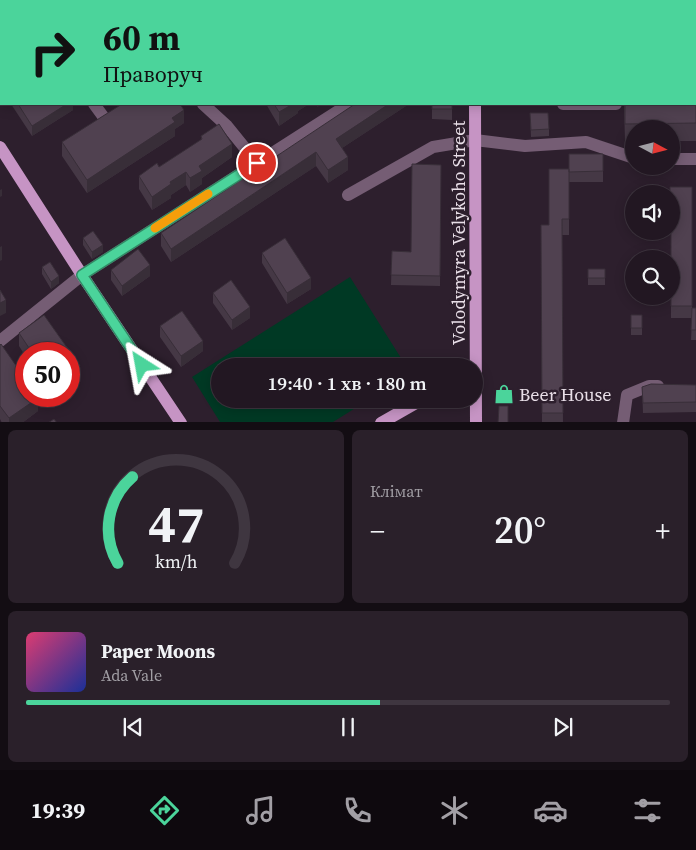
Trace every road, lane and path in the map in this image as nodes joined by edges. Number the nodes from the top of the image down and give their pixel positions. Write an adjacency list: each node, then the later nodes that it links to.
1 (95, 105): 5 (lane)
2 (204, 105): 11 (lane)
3 (347, 105): 11 (lane)
4 (475, 105): 6 (main road, Volodymyra Velykoho Street)
5 (105, 119)
6 (475, 140): 8 (lane); 12 (lane); 15 (main road, Volodymyra Velykoho Street)
7 (0, 147): 13 (main road)
8 (625, 155)
9 (680, 159): 10 (lane)
10 (696, 159)
11 (257, 163): 13 (lane)
12 (348, 195)
13 (82, 275): 14 (lane); 19 (main road)
14 (0, 341)
15 (475, 358)
16 (668, 386): 22 (lane)
17 (407, 408): 20 (main road)
18 (476, 408): 21 (main road, Volodymyra Velykoho Street)
19 (181, 422)
20 (381, 422)
21 (476, 422)
22 (623, 422)

